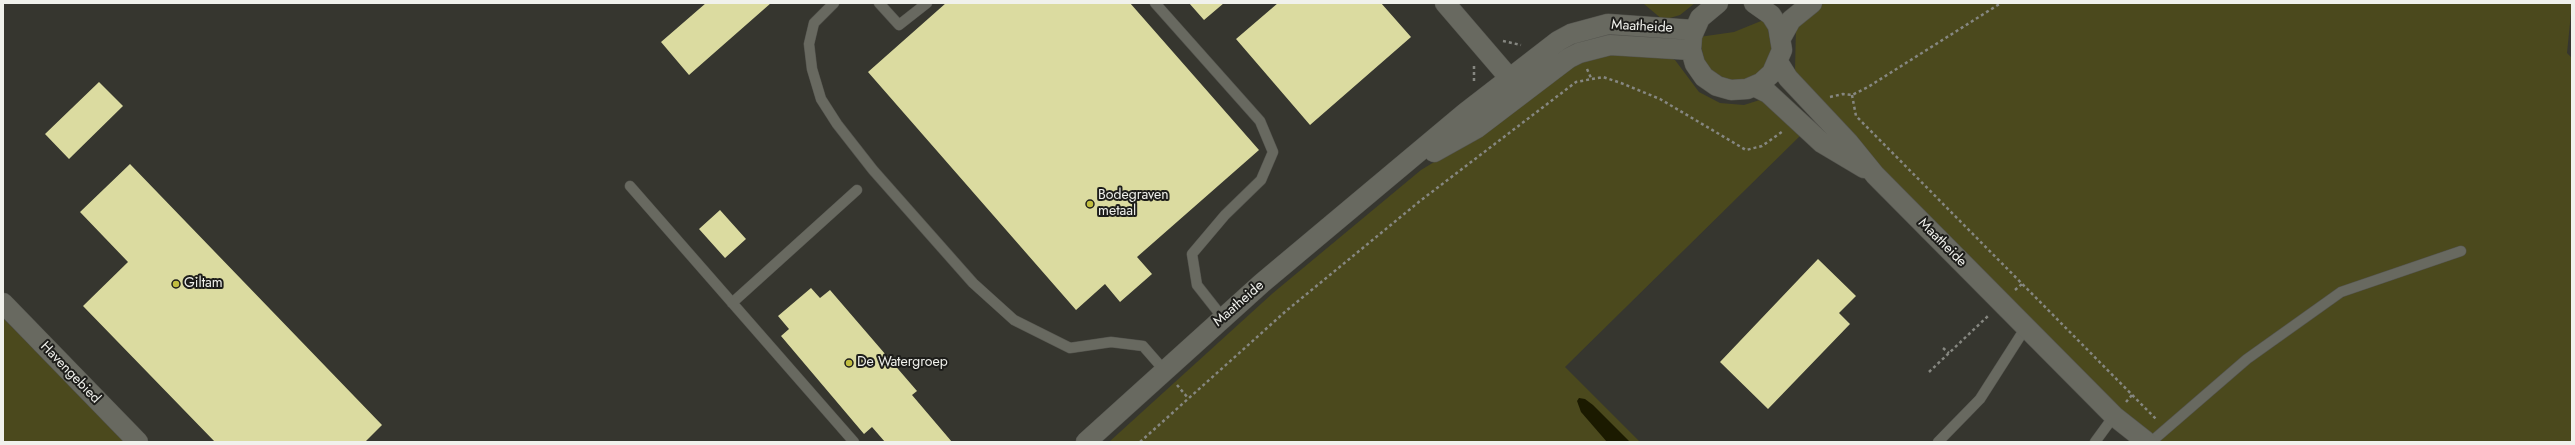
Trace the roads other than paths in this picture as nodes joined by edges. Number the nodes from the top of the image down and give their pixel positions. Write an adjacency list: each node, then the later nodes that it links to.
1 (834, 3): 25 (lane)
2 (879, 3): 3 (lane)
3 (927, 3)
4 (1155, 3): 23 (lane)
5 (1446, 3): 13 (street)
6 (1718, 3): 9 (street, Maatheide)
7 (1812, 3): 10 (street)
8 (1762, 4): 10 (street)
9 (1693, 30): 11 (street, Maatheide); 13 (street, Maatheide)
10 (1781, 38): 12 (street)
11 (1691, 50): 14 (street, Maatheide); 15 (street, Maatheide)
12 (1778, 62): 14 (street, Maatheide); 17 (street, Maatheide)
13 (1509, 78): 15 (street); 16 (street, Maatheide)
14 (1754, 86): 17 (street)
15 (1522, 94): 16 (street, Maatheide)
16 (1397, 172): 23 (street, Maatheide)
17 (1876, 175): 24 (street, Maatheide)
18 (630, 186): 22 (lane)
19 (857, 190): 22 (lane)
20 (2461, 251): 34 (lane)
21 (3, 303): 27 (street, Havengebied)
22 (732, 304): 28 (lane)
23 (1223, 318): 25 (street, Maatheide)
24 (2026, 327): 26 (street, Maatheide); 30 (lane)
25 (1164, 370): 29 (street, Maatheide)
26 (2114, 416): 31 (lane); 32 (street, Maatheide); 33 (street, Maatheide)
27 (138, 442)
28 (854, 442)
29 (1086, 442)
30 (1938, 442)
31 (2095, 442)
32 (2132, 442)
33 (2146, 442)
34 (2151, 442)

